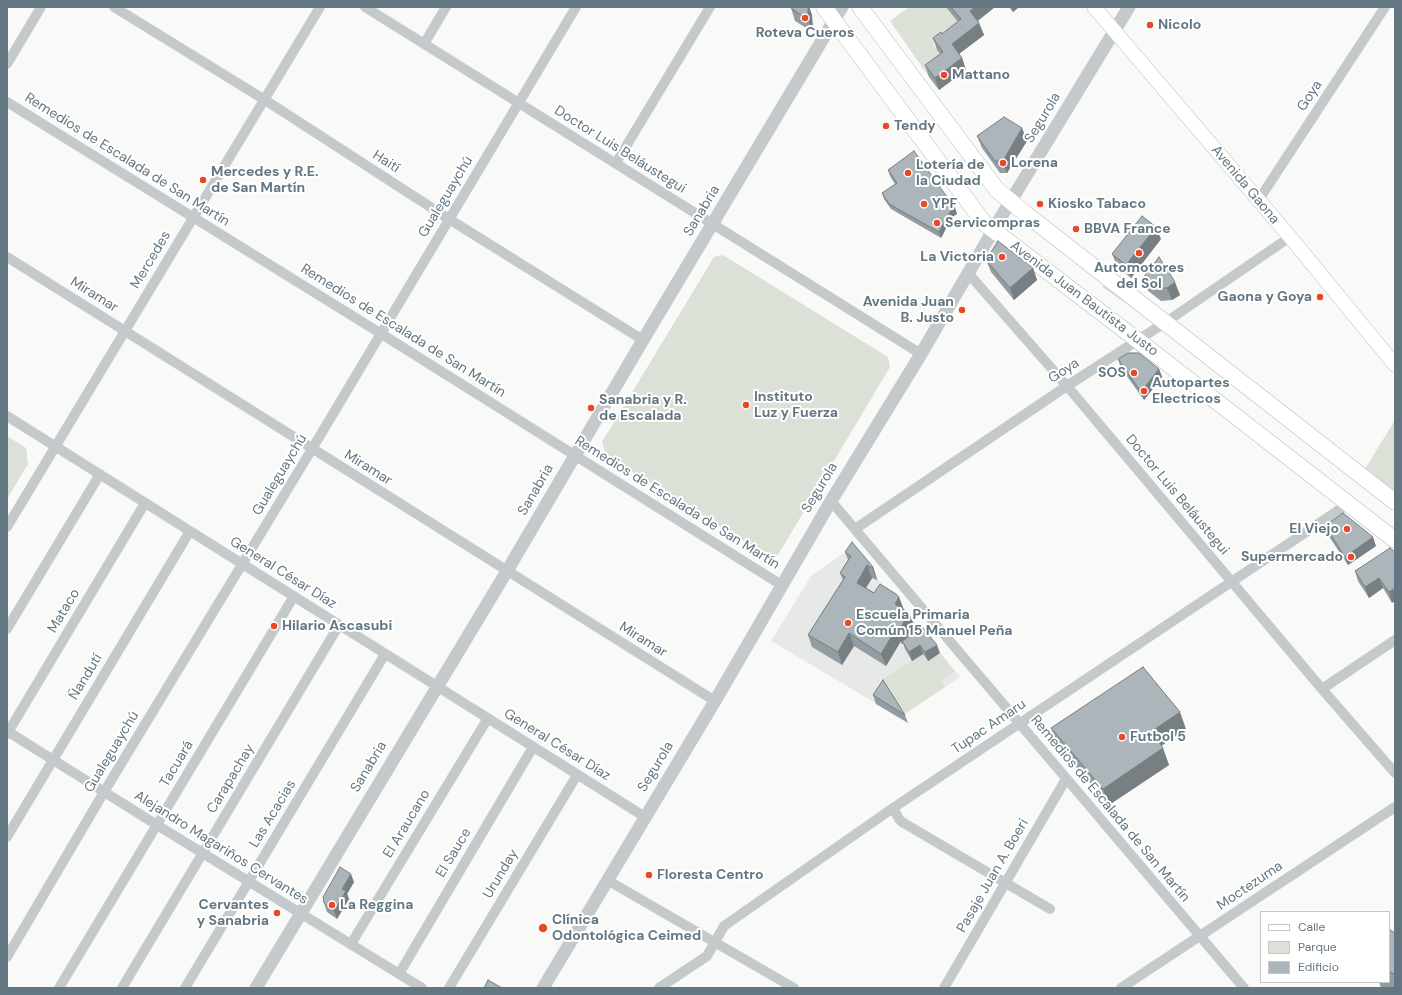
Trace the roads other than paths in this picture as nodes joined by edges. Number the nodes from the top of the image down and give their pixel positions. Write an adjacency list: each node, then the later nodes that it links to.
1 (41, 7): 17 (street)
2 (114, 7): 18 (street, Haití)
3 (320, 7): 18 (street, Mercedes)
4 (365, 7): 16 (street, Doctor Luis Beláustegui)
5 (446, 7): 16 (street)
6 (576, 7): 20 (street, Gualeguaychú)
7 (710, 7): 21 (street)
8 (824, 7): 14 (main road, Avenida Juan Bautista Justo)
9 (842, 7): 14 (street, Sanabria)
10 (860, 7): 22 (main road)
11 (1094, 7): 15 (main road, Avenida Gaona)
12 (1129, 7): 15 (street, Segurola)
13 (1385, 7): 23 (street, Goya)
14 (834, 21): 26 (street, Sanabria); 27 (main road, Avenida Juan Bautista Justo)
15 (1114, 31): 22 (street, Segurola); 23 (main road, Avenida Gaona)
16 (424, 44): 20 (street, Doctor Luis Beláustegui)
17 (7, 64)
18 (265, 100): 24 (street, Mercedes); 25 (street, Haití)
19 (7, 102): 24 (street, Remedios de Escalada de San Martín)
20 (518, 102): 21 (street, Doctor Luis Beláustegui); 25 (street, Gualeguaychú)
21 (616, 163): 26 (street, Doctor Luis Beláustegui)
22 (1011, 201): 27 (street, Segurola); 31 (main road)
23 (1258, 201): 28 (main road, Avenida Gaona)
24 (194, 217): 32 (street, Mercedes); 33 (street, Remedios de Escalada de San Martín)
25 (449, 219): 33 (street, Gualeguaychú); 34 (street, Haití)
26 (713, 224): 34 (street, Sanabria); 36 (street, Doctor Luis Beláustegui)
27 (993, 230): 30 (street, Segurola); 35 (main road, Avenida Juan Bautista Justo)
28 (1290, 237): 31 (street, Goya); 37 (main road, Avenida Gaona)
29 (7, 257): 32 (street, Miramar)
30 (968, 273): 36 (street, Segurola); 38 (street, Doctor Luis Beláustegui)
31 (1166, 322): 35 (street, Goya); 45 (main road)
32 (125, 330): 40 (street, Mercedes); 41 (street, Miramar)
33 (380, 333): 41 (street, Gualeguaychú); 42 (street, Remedios de Escalada de San Martín)
34 (643, 340): 42 (street, Sanabria)
35 (1137, 340): 38 (street, Goya); 47 (main road, Avenida Juan Bautista Justo)
36 (922, 354): 44 (street, Segurola)
37 (1395, 365)
38 (1067, 386): 49 (street, Goya); 54 (street, Doctor Luis Beláustegui)
39 (7, 416): 40 (street, General César Díaz)
40 (55, 446): 43 (street, General César Díaz); 48 (street, Mercedes)
41 (312, 449): 52 (street, Gualeguaychú); 53 (street, Miramar)
42 (574, 455): 53 (street, Sanabria); 55 (street, Remedios de Escalada de San Martín)
43 (100, 474): 46 (street, General César Díaz); 58 (street)
44 (831, 501): 49 (street, Remedios de Escalada de San Martín); 55 (street, Segurola)
45 (1395, 502)
46 (145, 503): 50 (street, General César Díaz); 66 (street, Mataco)
47 (1348, 504): 51 (main road, Avenida Juan Bautista Justo); 54 (street, Tupac Amaru)
48 (7, 527)
49 (855, 529): 65 (street, Remedios de Escalada de San Martín)
50 (190, 531): 52 (street, General César Díaz); 68 (street, Ñandutí)
51 (1395, 540)
52 (243, 564): 56 (street, General César Díaz); 72 (street, Gualeguaychú)
53 (507, 571): 61 (street, Sanabria); 63 (street, Miramar)
54 (1232, 582): 62 (street, Doctor Luis Beláustegui); 65 (street, Tupac Amaru)
55 (783, 586): 63 (street, Segurola)
56 (294, 596): 57 (street, General César Díaz); 76 (street, Tacuará)
57 (339, 625): 60 (street, General César Díaz); 78 (street, Carapachay)
58 (7, 629)
59 (1395, 640): 62 (street)
60 (385, 654): 61 (street, General César Díaz); 80 (street, Las Acacias)
61 (436, 686): 64 (street, General César Díaz); 83 (street, Sanabria)
62 (1322, 689): 69 (street, Doctor Luis Beláustegui)
63 (715, 701): 75 (street, Segurola)
64 (488, 718): 67 (street, General César Díaz); 86 (street, El Araucano)
65 (1019, 724): 71 (street, Remedios de Escalada de San Martín); 74 (street, Tupac Amaru)
66 (7, 732): 68 (street, Alejandro Magariños Cervantes)
67 (533, 747): 70 (street, General César Díaz); 88 (street, El Sauce)
68 (53, 760): 72 (street, Alejandro Magariños Cervantes); 77 (street, Ñandutí)
69 (1395, 773)
70 (578, 775): 75 (street, General César Díaz); 94 (street, Urunday)
71 (1066, 779): 81 (street, Pasaje Juan A. Boeri); 84 (street, Remedios de Escalada de San Martín)
72 (104, 792): 76 (street, Alejandro Magariños Cervantes); 87 (street, Gualeguaychú)
73 (1395, 807): 84 (street, Moctezuma)
74 (893, 808): 81 (street); 85 (street, Tupac Amaru)
75 (645, 818): 79 (street, Segurola)
76 (156, 825): 78 (street, Alejandro Magariños Cervantes); 89 (street, Tacuará)
77 (7, 837)
78 (202, 853): 80 (street, Alejandro Magariños Cervantes); 90 (street, Carapachay)
79 (607, 880): 85 (street); 95 (street, Segurola)
80 (249, 882): 83 (street, Alejandro Magariños Cervantes); 91 (street, Las Acacias)
81 (1006, 882): 82 (street); 98 (street, Pasaje Juan A. Boeri)
82 (1050, 909)
83 (301, 914): 86 (street, Alejandro Magariños Cervantes); 92 (street, Sanabria)
84 (1200, 936): 99 (street, Moctezuma); 100 (street, Remedios de Escalada de San Martín)
85 (714, 942): 96 (street, Tupac Amaru); 97 (street)
86 (351, 944): 88 (street, Alejandro Magariños Cervantes)
87 (7, 957)
88 (399, 974): 93 (street, Alejandro Magariños Cervantes)
89 (59, 988)
90 (122, 988)
91 (185, 988)
92 (256, 988)
93 (422, 988)
94 (449, 988)
95 (543, 988)
96 (659, 988)
97 (794, 988)
98 (944, 988)
99 (1121, 988)
100 (1244, 988)

